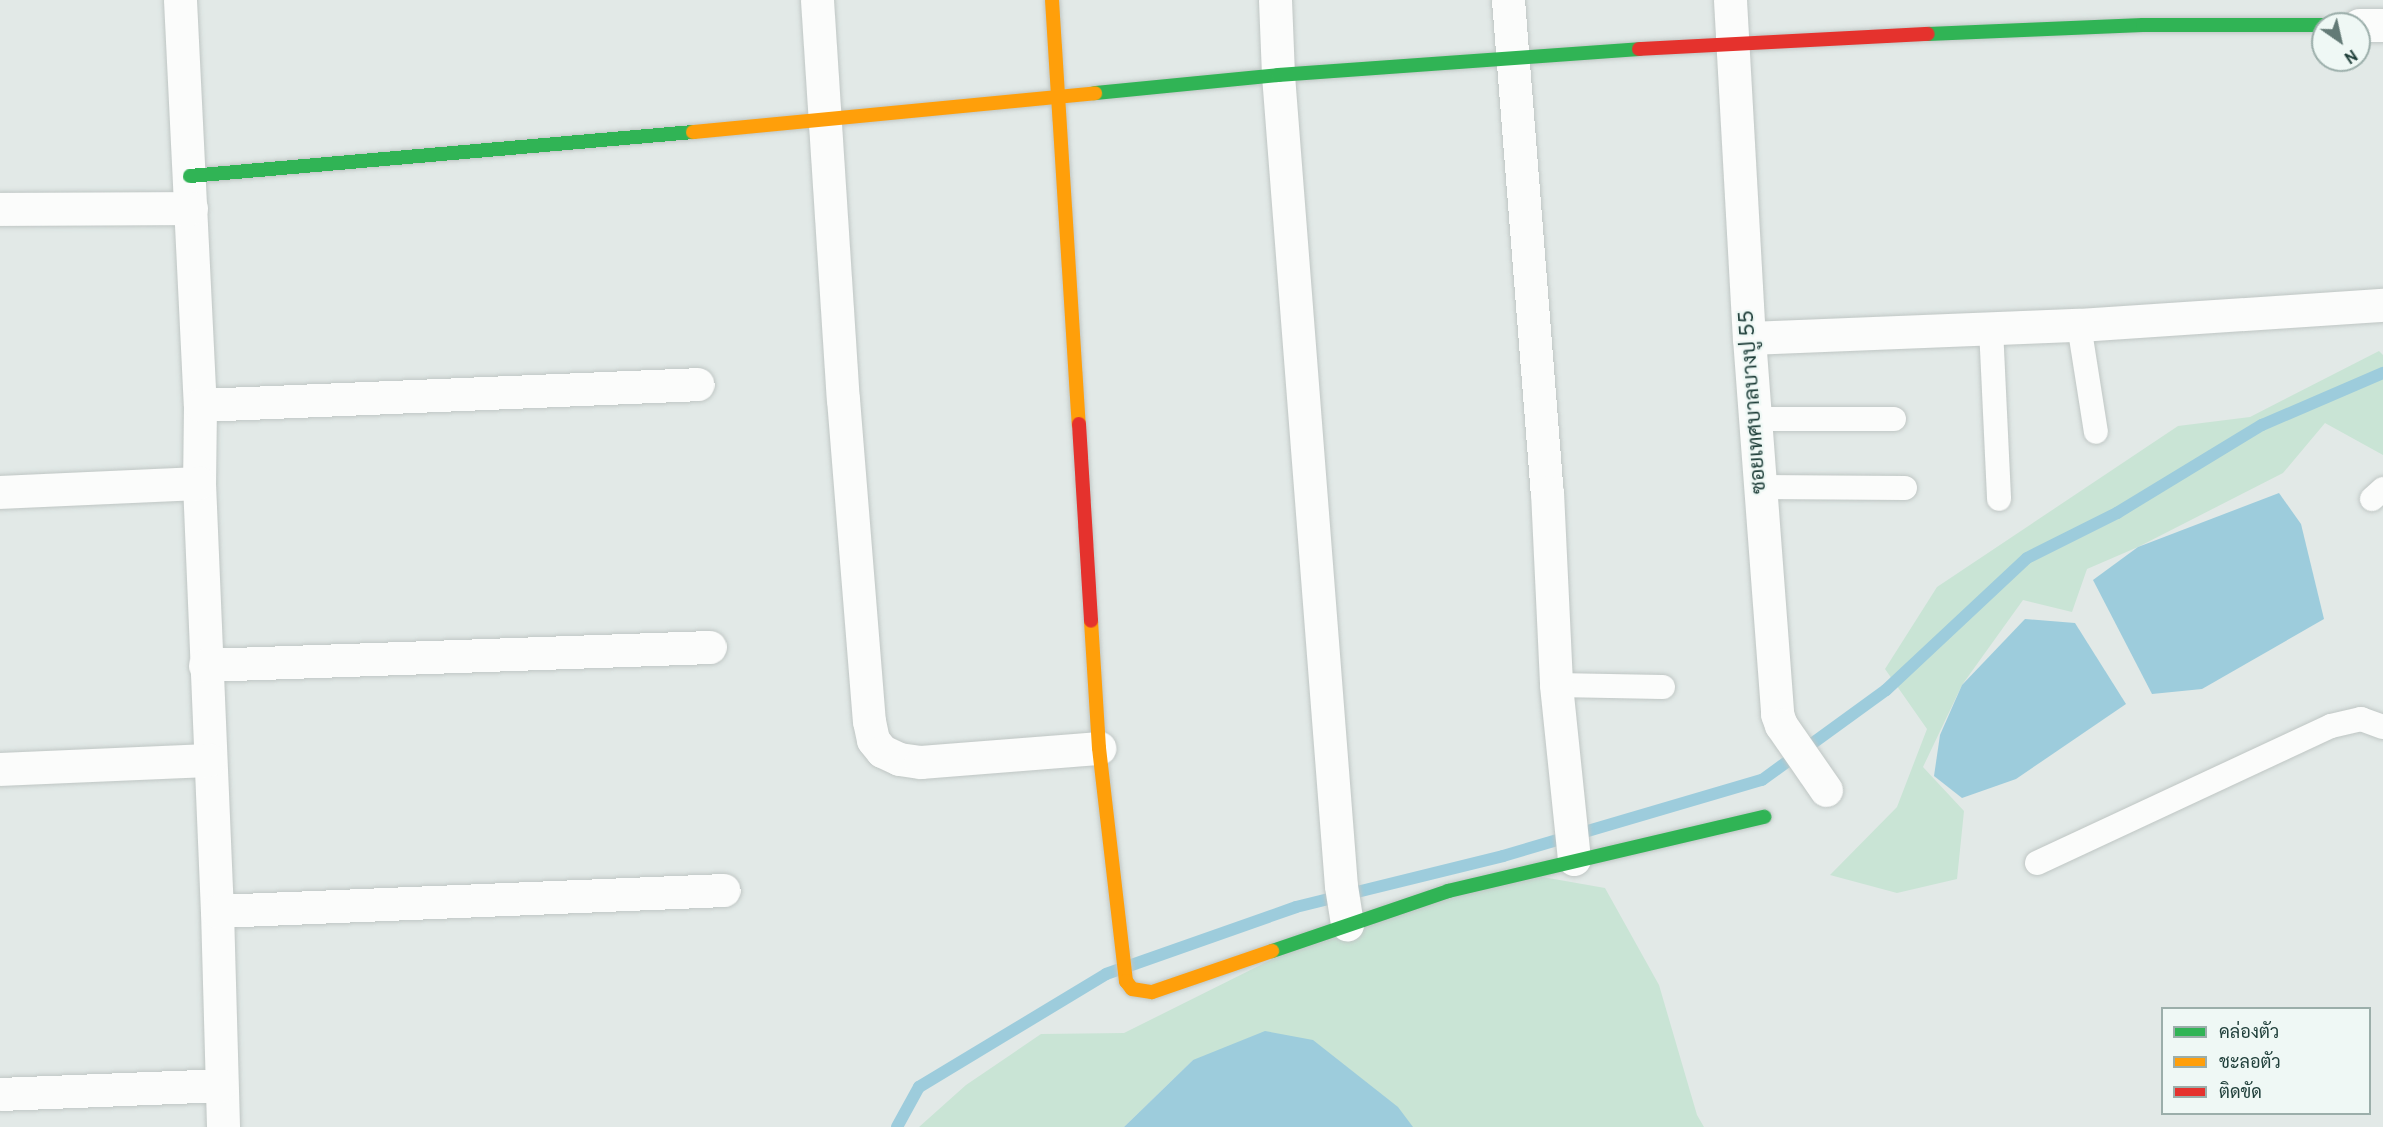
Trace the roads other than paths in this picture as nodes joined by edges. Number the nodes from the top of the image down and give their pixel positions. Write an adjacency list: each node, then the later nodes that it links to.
1 (180, 0): 13 (street)
2 (817, 0): 12 (street)
3 (1052, 0): 11 (street)
4 (1275, 0): 10 (street)
5 (1508, 0): 9 (street)
6 (1730, 0): 8 (street, ซอยเทศบาลบางปู 55)
7 (2311, 25): 8 (street)
8 (1732, 42): 9 (street); 19 (street, ซอยเทศบาลบางปู 55)
9 (1511, 58): 10 (street); 32 (street)
10 (1278, 75): 11 (street); 43 (street)
11 (1060, 96): 12 (street); 35 (street)
12 (826, 121): 13 (street); 35 (street)
13 (190, 176): 14 (street)
14 (191, 208): 15 (street); 21 (street)
15 (0, 209)
16 (2383, 305): 17 (street)
17 (2079, 325): 18 (street); 24 (lane)
18 (1991, 328): 19 (street); 29 (lane)
19 (1749, 338): 22 (street, ซอยเทศบาลบางปู 55)
20 (698, 384): 21 (street)
21 (200, 405): 25 (street)
22 (1755, 419): 23 (lane); 26 (street, ซอยเทศบาลบางปู 55)
23 (1894, 419)
24 (2096, 432)
25 (199, 483): 28 (street); 31 (street)
26 (1761, 487): 27 (lane); 37 (street, ซอยเทศบาลบางปู 55)
27 (1905, 488)
28 (0, 492)
29 (1999, 499)
30 (710, 647): 31 (street)
31 (205, 665): 36 (street)
32 (1556, 685): 33 (lane); 40 (street)
33 (1663, 687)
34 (2383, 727): 41 (lane)
35 (1099, 748): 43 (street)
36 (209, 760): 38 (street); 44 (street)
37 (1809, 765)
38 (0, 769)
39 (1764, 817): 40 (street)
40 (1573, 853): 43 (street)
41 (2037, 863)
42 (724, 890): 44 (street)
43 (1344, 908)
44 (217, 910): 45 (street)
45 (220, 1085): 46 (street); 47 (street)
46 (0, 1094)
47 (222, 1127)

